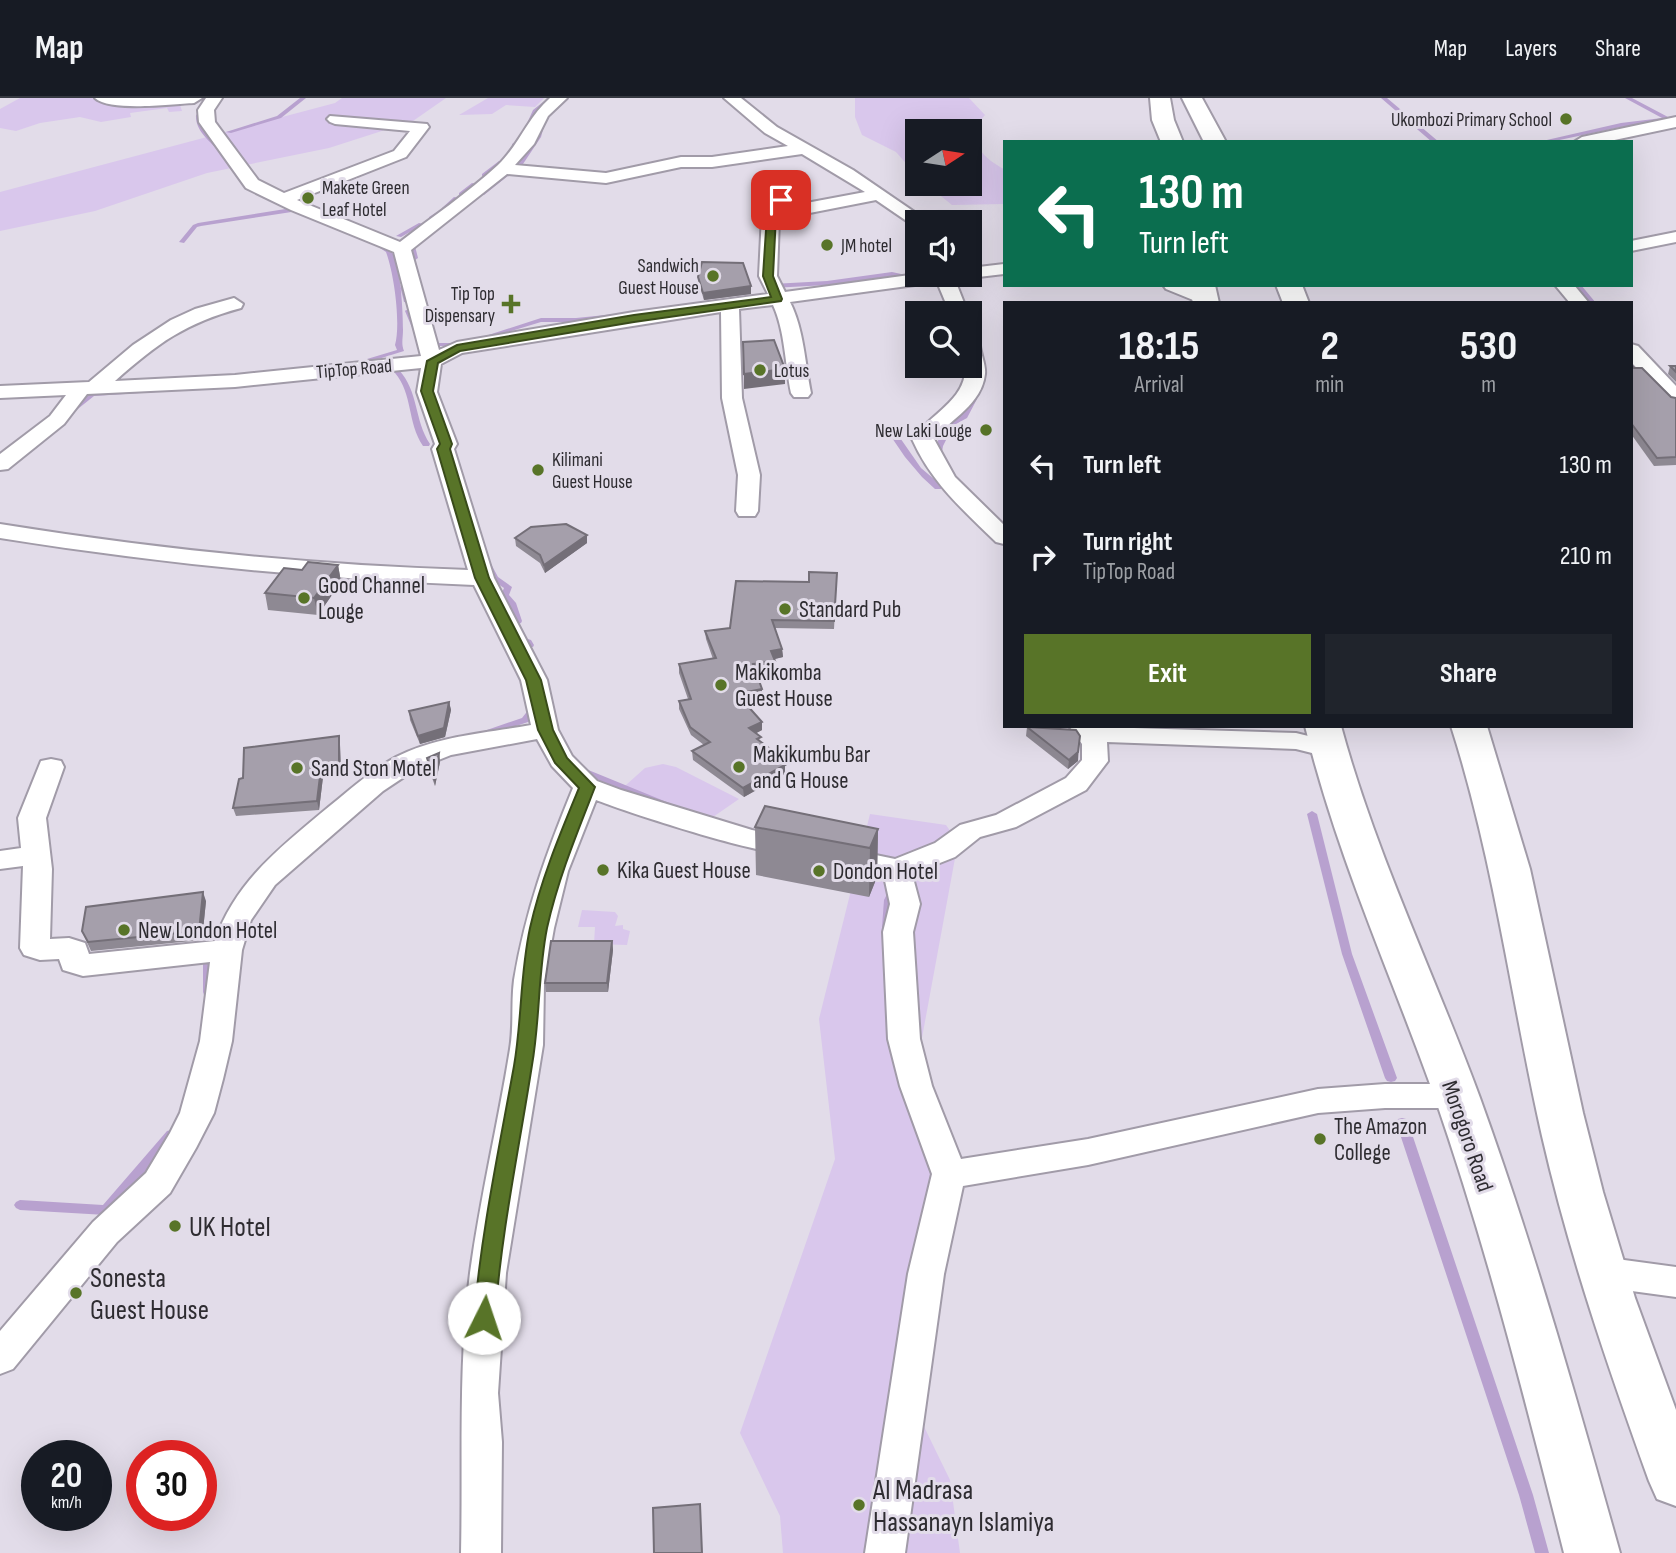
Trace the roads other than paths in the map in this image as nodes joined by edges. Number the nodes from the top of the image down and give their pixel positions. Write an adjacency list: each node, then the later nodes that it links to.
1 (103, 98): 2 (street)
2 (194, 98)
3 (214, 98): 17 (street)
4 (559, 98): 14 (street)
5 (732, 98): 13 (street)
6 (1160, 98): 10 (highway)
7 (1192, 98): 11 (highway)
8 (335, 119): 17 (street)
9 (1676, 122): 12 (street)
10 (1171, 140)
11 (1214, 140)
12 (1591, 140)
13 (804, 149): 14 (street); 16 (street)
14 (503, 169): 22 (street)
15 (783, 185): 19 (street)
16 (877, 195): 18 (street); 19 (street)
17 (284, 199): 22 (street)
18 (905, 213)
19 (771, 215): 29 (street)
20 (1676, 237): 21 (street)
21 (1633, 246)
22 (402, 249): 34 (street)
23 (982, 261): 24 (street)
24 (997, 270)
25 (905, 281): 29 (street, TipTop Road)
26 (1178, 287): 28 (street)
27 (1566, 287): 30 (street)
28 (1204, 295)
29 (777, 299): 32 (street, TipTop Road); 38 (street)
30 (1578, 301)
31 (234, 304): 36 (street)
32 (730, 307): 34 (street, TipTop Road); 41 (street)
33 (1633, 353): 39 (street)
34 (432, 361): 36 (street, TipTop Road); 44 (street)
35 (973, 378): 43 (street)
36 (87, 389): 37 (street, TipTop Road); 40 (street)
37 (0, 392)
38 (801, 393)
39 (1676, 398)
40 (0, 464)
41 (747, 511)
42 (0, 531): 44 (street)
43 (1003, 536)
44 (482, 578): 46 (street)
45 (1470, 728): 57 (highway)
46 (545, 730): 50 (street); 54 (street)
47 (1084, 730): 48 (street); 53 (street)
48 (1326, 737): 55 (highway, Morogoro Road)
49 (51, 767): 51 (street)
50 (587, 787): 53 (street); 61 (street)
51 (37, 855): 52 (street); 54 (street)
52 (0, 860)
53 (897, 869): 56 (street)
54 (227, 950): 59 (street)
55 (1456, 1096): 56 (street); 63 (highway, Morogoro Road)
56 (949, 1174): 62 (street)
57 (1602, 1272): 58 (street); 60 (highway)
58 (1676, 1282)
59 (0, 1358)
60 (1676, 1481)
61 (481, 1553)
62 (885, 1553)
63 (1592, 1553)

